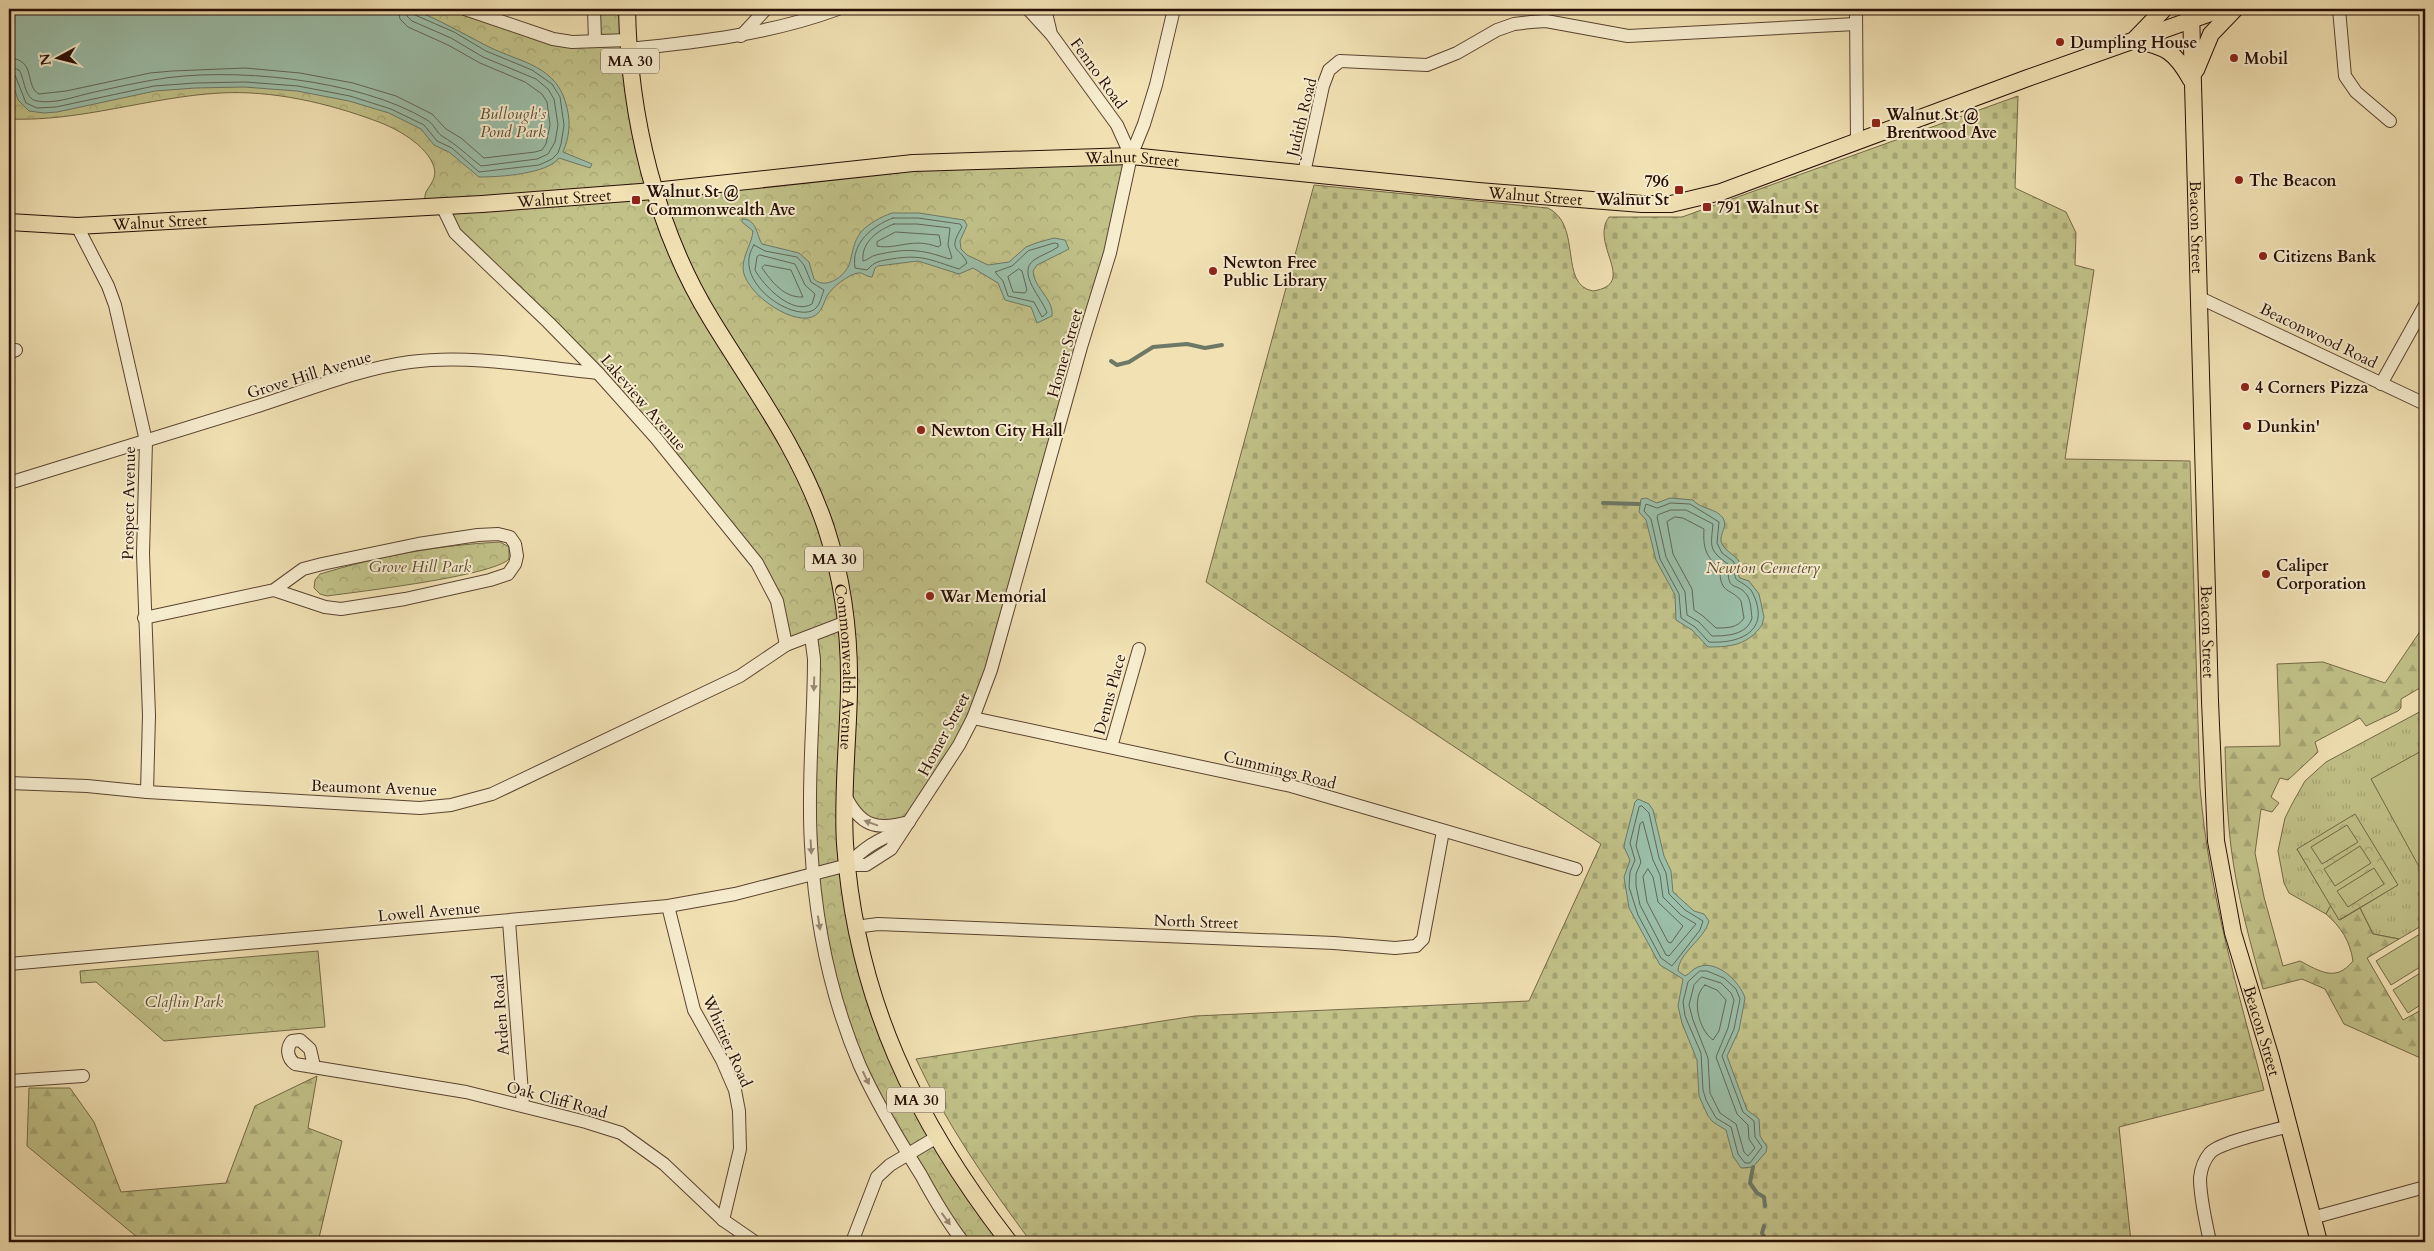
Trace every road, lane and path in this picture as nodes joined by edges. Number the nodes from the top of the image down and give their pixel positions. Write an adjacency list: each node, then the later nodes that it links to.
1 (465, 9): 19 (street)
2 (594, 9): 19 (street)
3 (627, 9): 20 (main road, Commonwealth Avenue / MA 30)
4 (766, 9): 17 (street)
5 (838, 9): 17 (street)
6 (1028, 9): 16 (street)
7 (1045, 9): 16 (street, Fenno Road)
8 (1174, 9): 24 (street, Homer Street)
9 (1856, 9): 15 (street)
10 (2164, 9): 18 (main road)
11 (2222, 9): 14 (main road, Walnut Street)
12 (2235, 9): 21 (main road)
13 (2339, 9): 22 (street)
14 (2191, 14): 18 (main road, Walnut Street); 21 (main road, Beacon Street)
15 (1856, 24): 23 (street); 25 (street, Judith Road)
16 (1051, 34): 24 (street, Fenno Road)
17 (741, 36): 20 (street)
18 (2134, 40): 21 (main road); 23 (main road, Walnut Street)
19 (595, 41): 20 (street)
20 (628, 44): 26 (main road, Commonwealth Avenue / MA 30)
21 (2192, 82): 30 (main road, Beacon Street)
22 (2390, 121)
23 (1857, 142): 25 (main road, Walnut Street)
24 (1131, 156): 25 (main road, Walnut Street); 26 (main road, Walnut Street); 43 (street, Homer Street)
25 (1304, 173)
26 (654, 191): 27 (main road, Walnut Street); 39 (main road, Commonwealth Avenue / MA 30)
27 (442, 206): 29 (main road, Walnut Street); 32 (street, Lakeview Avenue)
28 (9, 222): 29 (main road, Walnut Street)
29 (77, 226): 35 (street, Prospect Avenue)
30 (2198, 297): 33 (street, Beaconwood Road); 61 (main road, Beacon Street)
31 (2425, 305): 33 (street)
32 (598, 373): 35 (street, Grove Hill Avenue); 41 (street, Lakeview Avenue)
33 (2381, 384): 34 (street, Beaconwood Road)
34 (2425, 404)
35 (146, 441): 36 (street, Grove Hill Avenue); 38 (street, Prospect Avenue)
36 (9, 483)
37 (274, 590): 37 (street); 38 (street)
38 (144, 618): 46 (street, Prospect Avenue)
39 (846, 622): 40 (street, Beaumont Avenue); 47 (main road, Commonwealth Avenue / MA 30)
40 (811, 636): 41 (street, Beaumont Avenue); 52 (street, Commonwealth Avenue, one-way to 52)
41 (786, 645): 46 (street, Beaumont Avenue)
42 (1138, 649): 44 (street, Denns Place)
43 (973, 718): 44 (street, Cummings Road); 48 (street, Homer Street)
44 (1112, 747): 49 (street, Cummings Road)
45 (9, 783): 46 (street, Beaumont Avenue)
46 (147, 792)
47 (845, 795): 48 (street, one-way to 47); 50 (main road, Commonwealth Avenue / MA 30)
48 (909, 822): 50 (street, Homer Street)
49 (1443, 831): 51 (street, Cummings Road); 55 (street, North Street)
50 (848, 865): 52 (street, Lowell Avenue); 55 (main road, Commonwealth Avenue / MA 30)
51 (1576, 868)
52 (813, 874): 53 (street, Lowell Avenue); 63 (street, Commonwealth Avenue, one-way to 63)
53 (668, 906): 54 (street, Lowell Avenue); 66 (street, Whittier Road)
54 (509, 921): 56 (street, Lowell Avenue); 60 (street, Arden Road)
55 (855, 927): 62 (main road, Commonwealth Avenue / MA 30)
56 (9, 964)
57 (314, 1066): 60 (street, Oak Cliff Road)
58 (83, 1076): 59 (street)
59 (9, 1081)
60 (523, 1106): 66 (street, Oak Cliff Road)
61 (2289, 1126): 65 (main road, Beacon Street); 71 (street)
62 (936, 1137): 63 (street); 70 (main road, Commonwealth Avenue / MA 30)
63 (908, 1154): 68 (street); 69 (street, Commonwealth Avenue, one-way to 69)
64 (2425, 1187): 65 (street)
65 (2312, 1218): 72 (main road, Beacon Street)
66 (723, 1220): 67 (street, Oak Cliff Road)
67 (755, 1242)
68 (852, 1242)
69 (963, 1242)
70 (1009, 1242)
71 (2210, 1242)
72 (2319, 1242)

